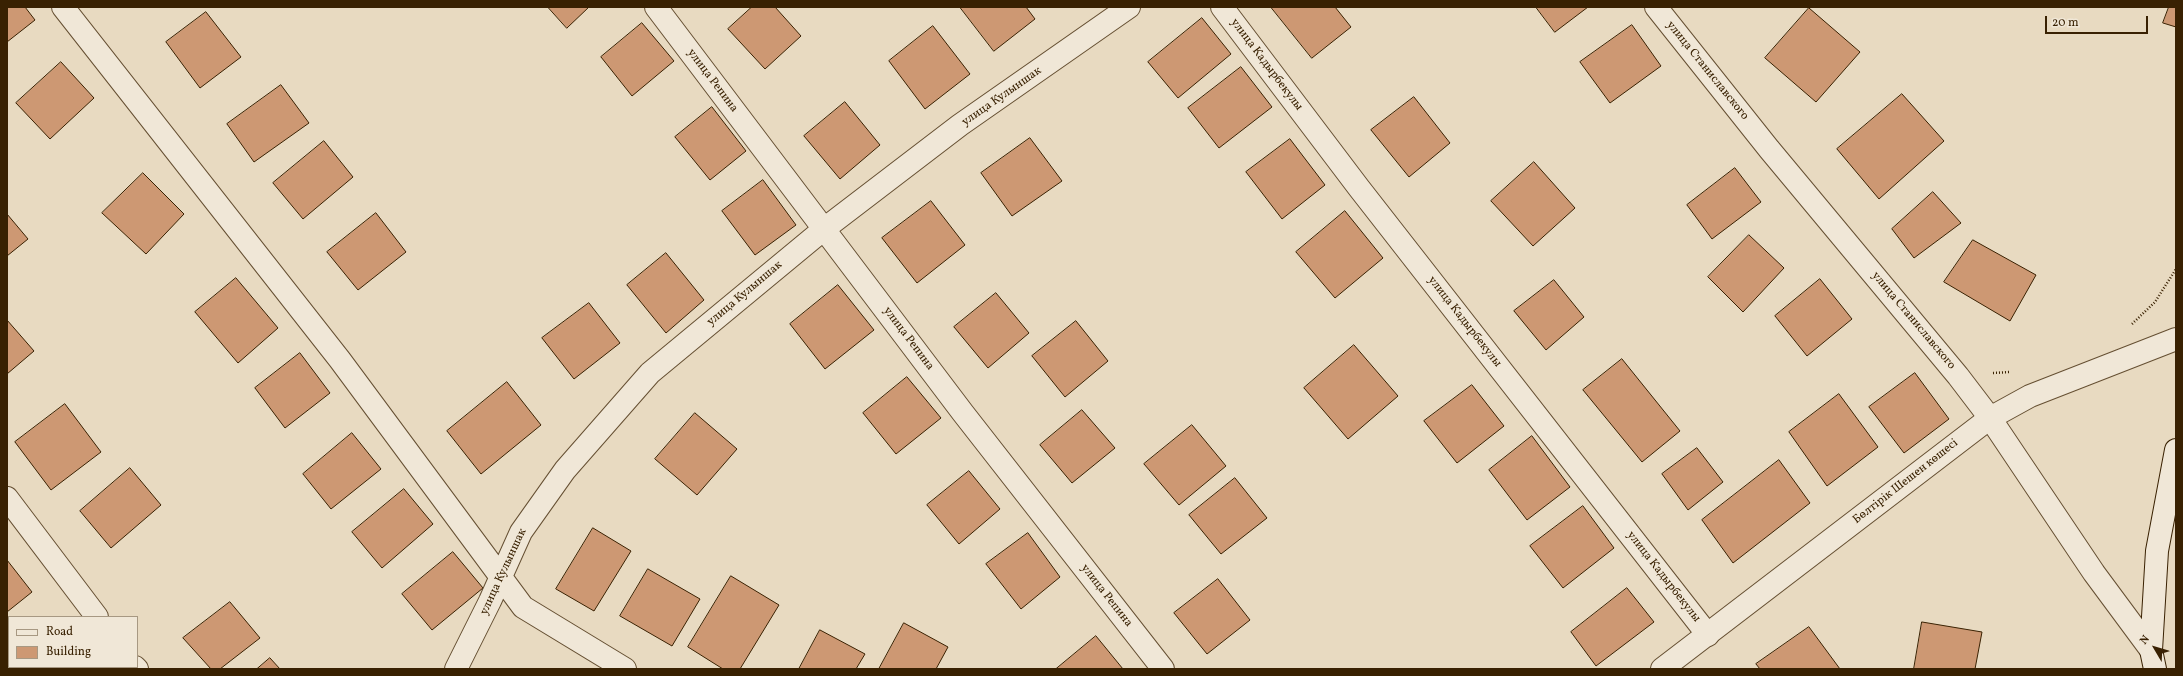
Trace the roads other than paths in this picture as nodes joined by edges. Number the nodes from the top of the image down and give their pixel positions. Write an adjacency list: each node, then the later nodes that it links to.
1 (63, 7): 11 (street)
2 (656, 7): 6 (street, улица Репина)
3 (1129, 7): 6 (street, улица Кулыншак)
4 (1222, 7): 13 (street, улица Кадырбекулы)
5 (1656, 7): 8 (street, улица Станиславского)
6 (824, 228): 11 (street, улица Кулыншак); 17 (street, улица Репина)
7 (2176, 339): 8 (street, Бөлтірік Шешен көшесі)
8 (1990, 418): 13 (street, Бөлтірік Шешен көшесі); 14 (street, улица Станиславского)
9 (2176, 450): 14 (street)
10 (7, 498): 12 (street)
11 (501, 577): 15 (street, улица Кулыншак); 16 (street)
12 (96, 616)
13 (1708, 635): 18 (street, Бөлтірік Шешен көшесі)
14 (2153, 660)
15 (456, 669)
16 (625, 669)
17 (1163, 669)
18 (1662, 669)

